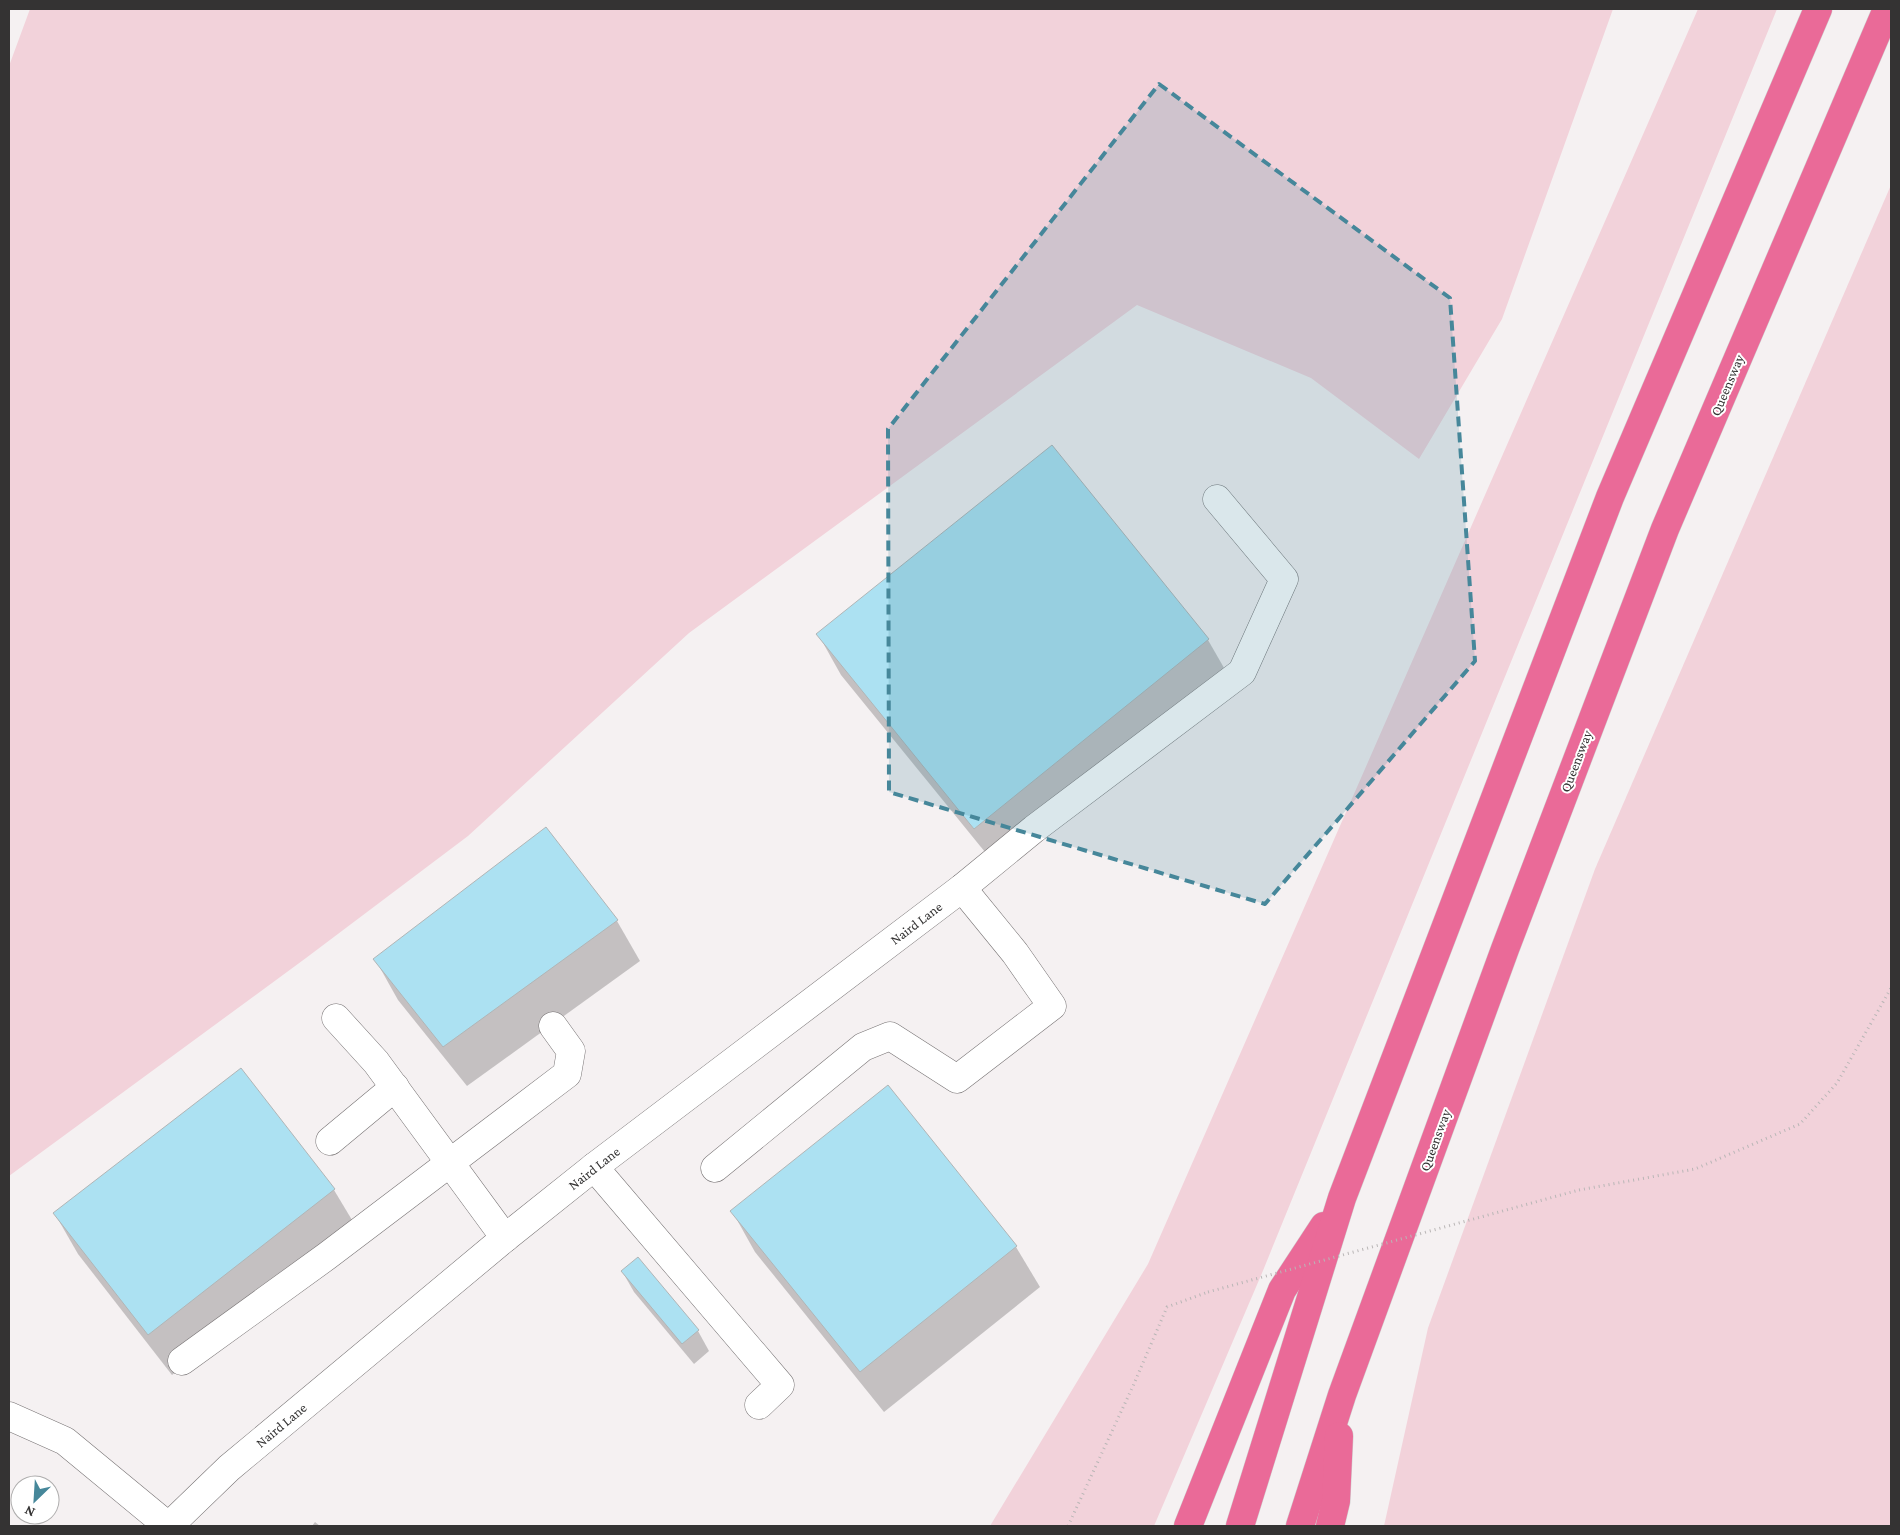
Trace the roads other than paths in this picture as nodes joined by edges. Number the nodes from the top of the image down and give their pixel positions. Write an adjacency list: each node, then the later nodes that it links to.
1 (1818, 9): 12 (highway)
2 (1887, 9): 15 (highway, Queensway)
3 (1217, 498): 4 (street, Naird Lane)
4 (962, 888): 10 (street, Naird Lane); 11 (street)
5 (336, 1018): 7 (street)
6 (552, 1026): 9 (street)
7 (395, 1087): 8 (street); 9 (street)
8 (330, 1141)
9 (451, 1163): 13 (street); 14 (street)
10 (594, 1167): 13 (street, Naird Lane); 16 (street)
11 (715, 1168)
12 (1342, 1198): 19 (highway); 20 (highway)
13 (505, 1238): 18 (street, Naird Lane)
14 (182, 1361)
15 (1342, 1395): 21 (highway, Queensway); 22 (highway)
16 (759, 1405)
17 (9, 1416): 18 (street, Naird Lane)
18 (168, 1526)
19 (1188, 1526)
20 (1240, 1526)
21 (1300, 1526)
22 (1330, 1526)

